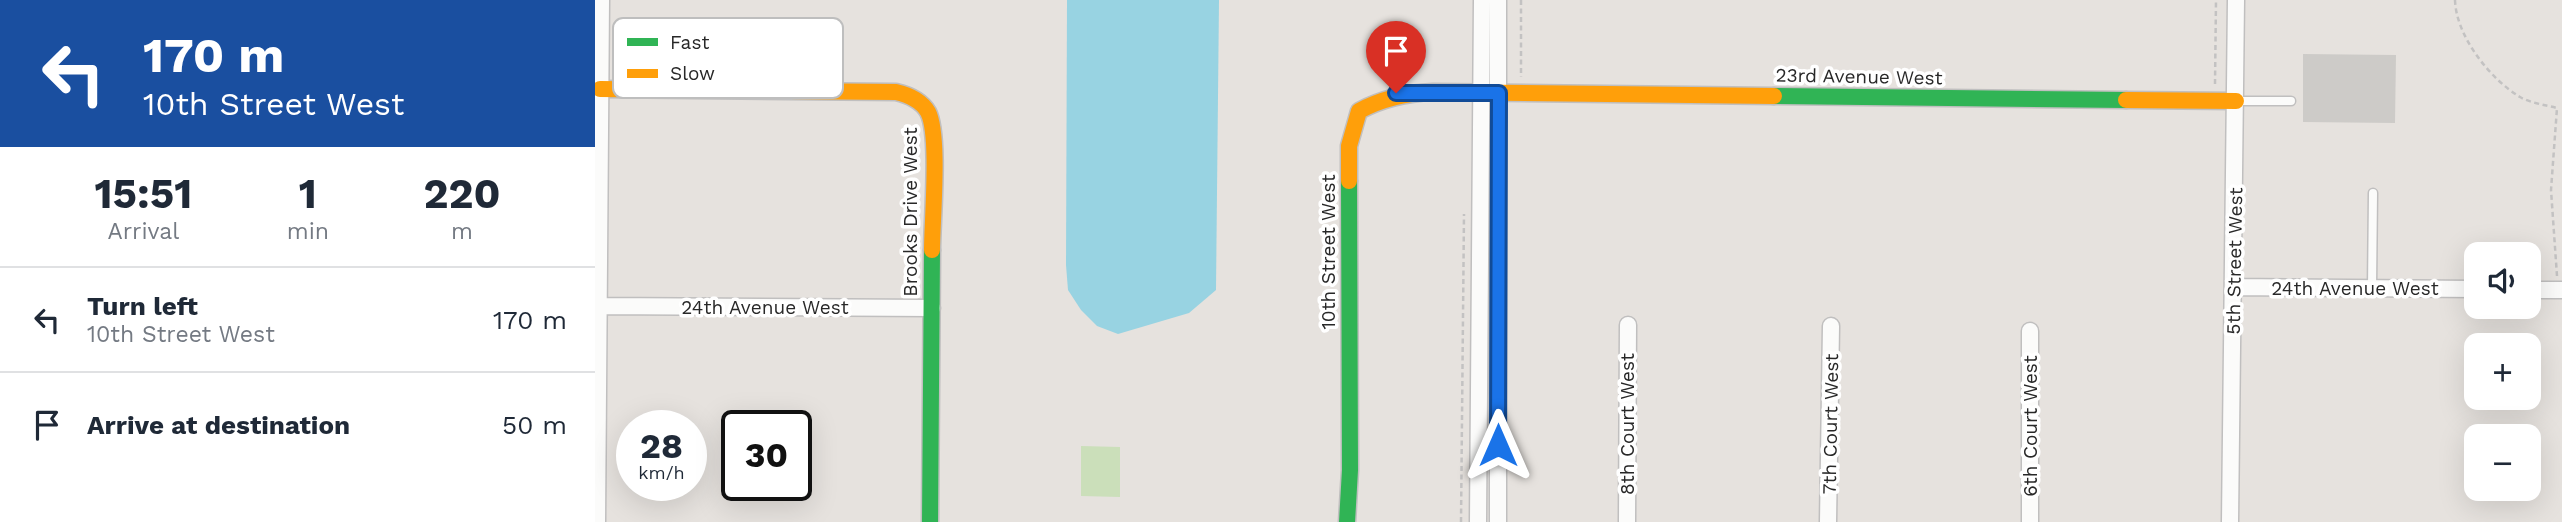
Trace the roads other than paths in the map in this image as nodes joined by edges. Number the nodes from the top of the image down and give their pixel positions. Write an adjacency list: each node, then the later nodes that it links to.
1 (601, 0): 5 (street)
2 (1482, 0): 8 (street)
3 (1498, 0): 9 (street)
4 (2236, 0): 10 (street, 5th Street West)
5 (600, 89): 6 (street, Brooks Drive West); 18 (street)
6 (613, 89)
7 (843, 91): 19 (street, Brooks Drive West)
8 (1481, 93): 9 (street, 23rd Avenue West); 25 (street, 10th Street West); 26 (street)
9 (1499, 93): 10 (street, 23rd Avenue West); 27 (street)
10 (2236, 101): 11 (lane); 13 (street, 5th Street West)
11 (2291, 101)
12 (2373, 193): 14 (lane)
13 (2233, 287): 14 (street, 24th Avenue West); 31 (street, 5th Street West)
14 (2372, 288): 15 (street, 24th Avenue West)
15 (2464, 289)
16 (2541, 290): 17 (street)
17 (2562, 290)
18 (599, 306): 19 (street, 24th Avenue West); 23 (street)
19 (932, 308): 24 (street, Brooks Drive West)
20 (1628, 325): 28 (street, 8th Court West)
21 (1831, 326): 29 (street, 7th Court West)
22 (2030, 331): 30 (street, 6th Court West)
23 (597, 522)
24 (930, 522)
25 (1346, 522)
26 (1478, 522)
27 (1498, 522)
28 (1626, 522)
29 (1828, 522)
30 (2030, 522)
31 (2230, 522)

